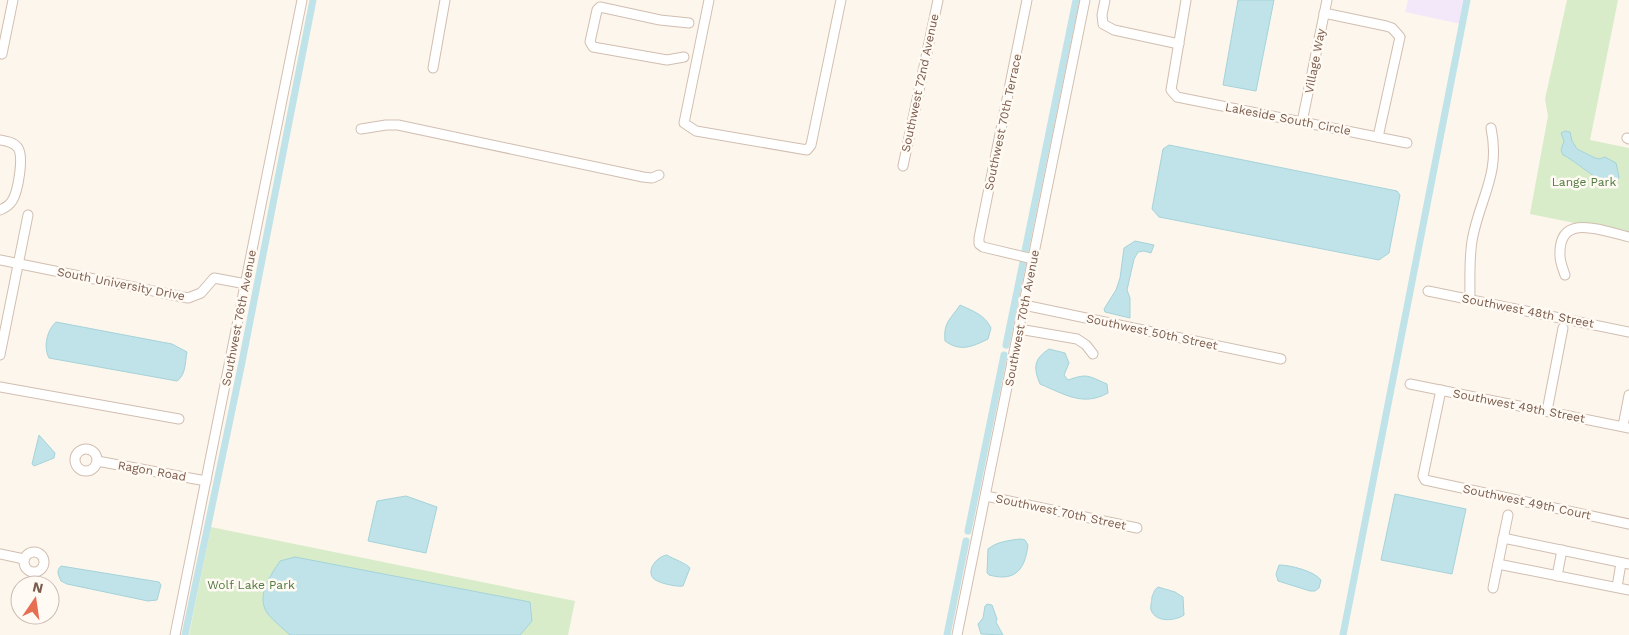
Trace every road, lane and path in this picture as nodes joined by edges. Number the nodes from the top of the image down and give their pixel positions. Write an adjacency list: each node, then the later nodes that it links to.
1 (13, 0): 15 (street)
2 (302, 0): 33 (street, Southwest 76th Avenue)
3 (446, 0): 17 (street)
4 (709, 0): 5 (street)
5 (841, 0)
6 (938, 0): 24 (street, Southwest 72nd Avenue)
7 (1028, 0): 29 (street, Southwest 70th Terrace)
8 (1085, 0): 29 (street, Southwest 70th Avenue)
9 (1105, 0): 14 (street)
10 (1186, 0): 14 (street)
11 (1327, 0): 12 (street, Village Way)
12 (1324, 13): 18 (street, Village Way); 21 (street)
13 (689, 23): 16 (street)
14 (1179, 44): 18 (street, Lakeside South Circle)
15 (2, 54)
16 (684, 57)
17 (433, 68)
18 (1302, 122): 21 (street, Lakeside South Circle)
19 (1491, 128): 35 (street)
20 (361, 129): 25 (street)
21 (1378, 137): 23 (street, Lakeside South Circle)
22 (0, 140): 26 (street)
23 (1407, 143)
24 (903, 166)
25 (659, 175)
26 (4, 208)
27 (28, 215): 31 (street)
28 (1629, 237): 32 (street)
29 (1033, 259): 36 (street, Southwest 70th Avenue)
30 (0, 260): 31 (street, South University Drive)
31 (19, 264): 33 (street, South University Drive); 41 (street)
32 (1565, 275)
33 (246, 284): 51 (street, Southwest 76th Avenue)
34 (1428, 291): 35 (street, Southwest 48th Street)
35 (1470, 299): 39 (street, Southwest 48th Street)
36 (1024, 305): 38 (street, Southwest 70th Avenue); 42 (street, Southwest 50th Street)
37 (1563, 328): 47 (street)
38 (1019, 329): 40 (street); 52 (street, Southwest 70th Avenue)
39 (1629, 332)
40 (1092, 354)
41 (0, 356)
42 (1280, 359)
43 (1410, 384): 45 (street, Southwest 49th Street)
44 (0, 387): 48 (street)
45 (1441, 390): 47 (street, Southwest 49th Street); 54 (street, Southwest 49th Court)
46 (1629, 395): 49 (street)
47 (1547, 411): 49 (street, Southwest 49th Street)
48 (179, 419)
49 (1626, 427)
50 (97, 462): 51 (street, Ragon Road)
51 (206, 481): 66 (street, Southwest 76th Avenue)
52 (986, 496): 55 (street, Southwest 70th Street); 67 (street, Southwest 70th Avenue)
53 (1508, 515): 56 (street)
54 (1629, 524)
55 (1136, 528)
56 (1504, 538): 57 (street); 60 (street)
57 (1562, 550): 61 (street); 62 (street)
58 (0, 554): 59 (street)
59 (24, 559)
60 (1498, 564): 62 (street); 63 (street)
61 (1625, 564): 64 (street)
62 (1558, 576): 64 (street)
63 (1493, 588)
64 (1617, 588): 65 (street)
65 (1629, 590)
66 (175, 635)
67 (957, 635)

